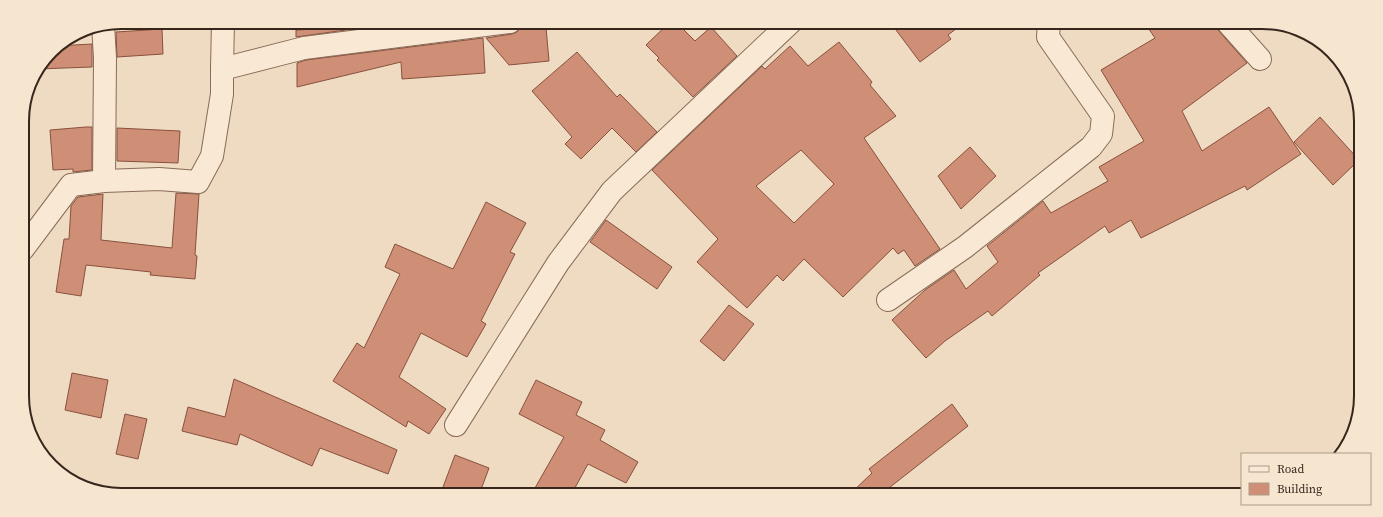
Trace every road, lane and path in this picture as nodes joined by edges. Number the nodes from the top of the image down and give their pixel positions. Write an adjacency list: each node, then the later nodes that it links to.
1 (223, 29): 8 (street)
2 (455, 29): 8 (street)
3 (784, 29): 12 (street)
4 (1049, 29): 11 (street)
5 (1233, 29): 7 (street)
6 (104, 31): 9 (street)
7 (1260, 59)
8 (222, 69): 9 (street)
9 (104, 181): 10 (street)
10 (29, 241)
11 (888, 300)
12 (456, 425)

